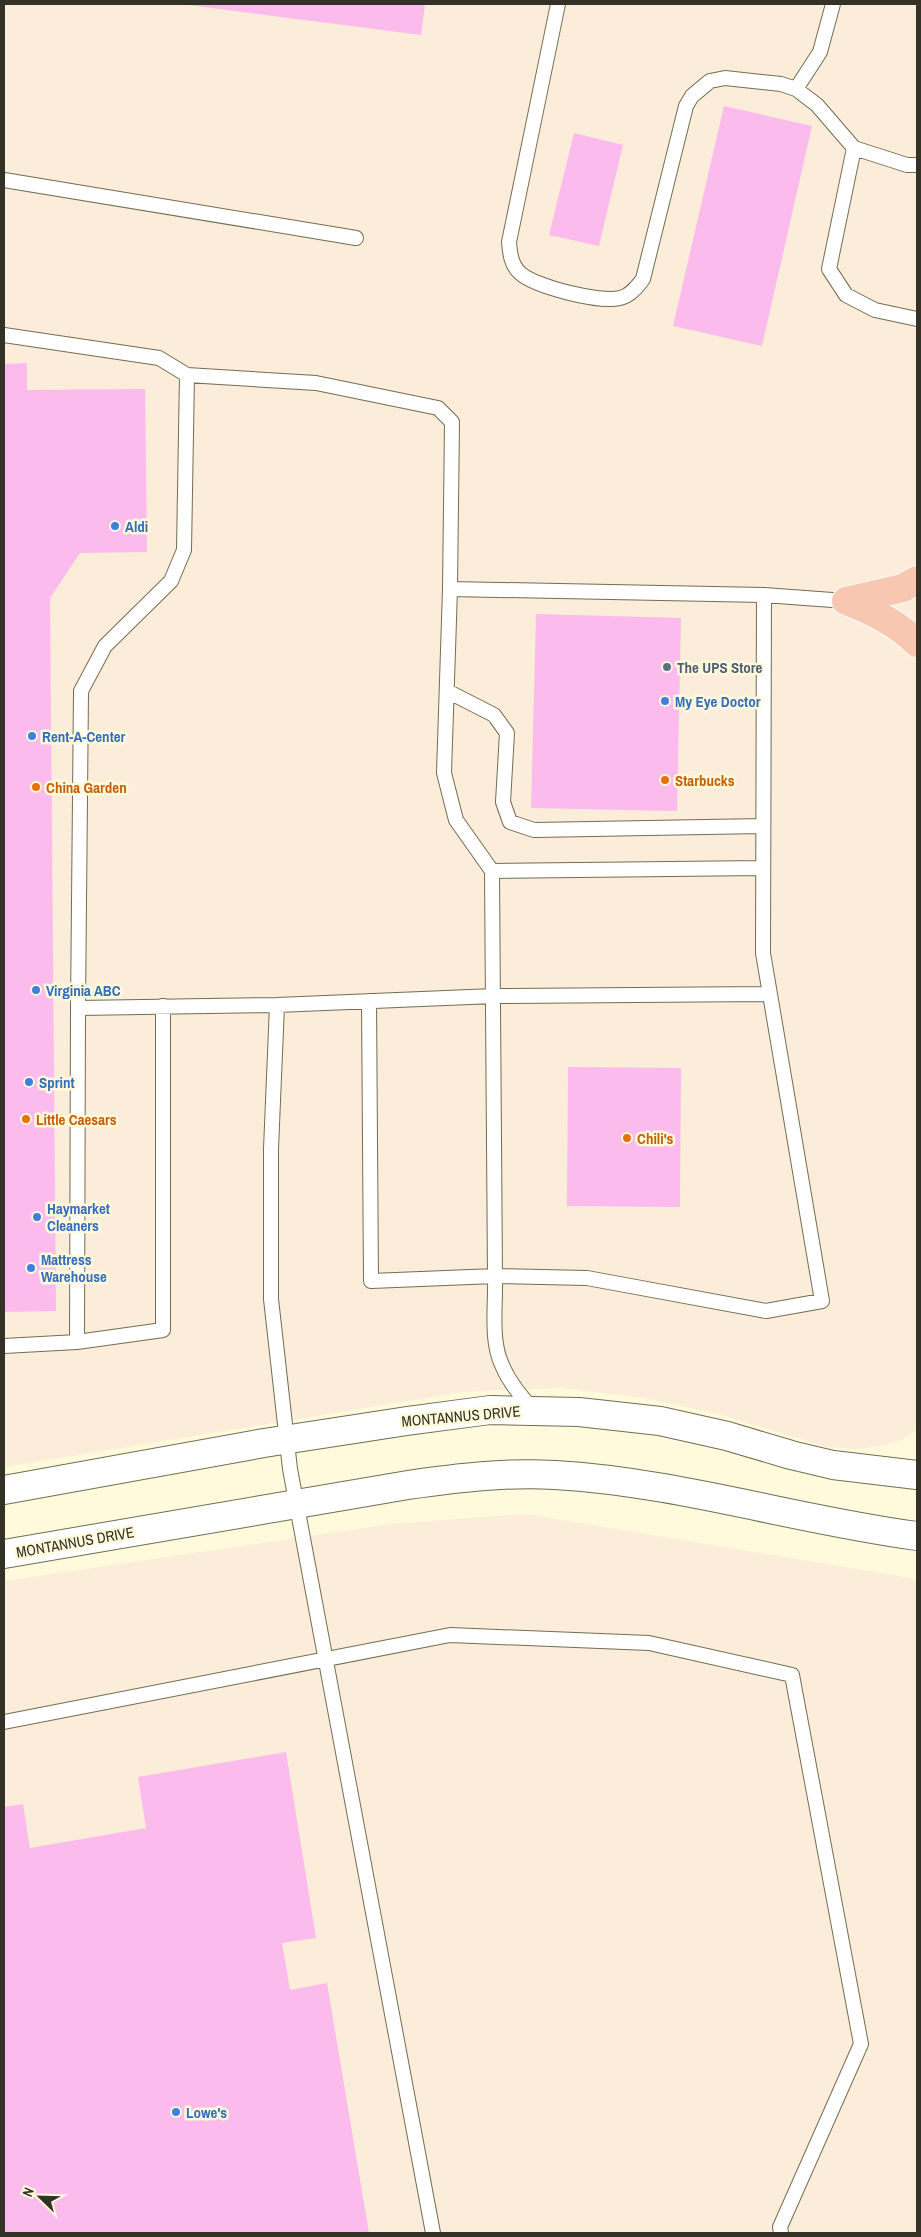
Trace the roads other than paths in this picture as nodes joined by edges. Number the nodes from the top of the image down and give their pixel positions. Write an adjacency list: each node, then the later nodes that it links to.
1 (558, 4): 3 (lane)
2 (833, 4): 3 (lane)
3 (796, 89): 4 (lane)
4 (854, 148): 5 (lane); 8 (lane)
5 (917, 165)
6 (4, 180): 7 (lane)
7 (356, 238)
8 (917, 319)
9 (4, 334): 10 (lane)
10 (187, 375): 12 (lane); 25 (lane)
11 (917, 580): 14 (main road)
12 (450, 589): 13 (lane); 16 (lane)
13 (764, 594): 14 (lane); 17 (lane)
14 (846, 601): 15 (main road)
15 (917, 643)
16 (447, 691): 17 (lane); 19 (lane)
17 (763, 826): 18 (lane)
18 (763, 868): 19 (lane); 20 (lane)
19 (492, 871): 21 (lane)
20 (770, 994): 21 (lane); 26 (lane)
21 (494, 996): 22 (lane); 26 (lane)
22 (369, 1001): 23 (lane); 26 (lane)
23 (277, 1005): 24 (lane); 30 (lane)
24 (163, 1006): 25 (lane); 27 (lane)
25 (78, 1008): 27 (lane)
26 (495, 1276): 29 (lane)
27 (77, 1342): 28 (lane)
28 (4, 1346)
29 (533, 1410): 30 (street, MONTANNUS DRIVE); 31 (street, MONTANNUS DRIVE)
30 (286, 1440): 32 (street, MONTANNUS DRIVE); 33 (lane)
31 (917, 1475)
32 (4, 1490)
33 (296, 1504): 34 (street, MONTANNUS DRIVE); 35 (street, MONTANNUS DRIVE); 36 (lane)
34 (917, 1536)
35 (4, 1554)
36 (326, 1660): 37 (lane); 38 (lane); 39 (lane)
37 (4, 1722)
38 (433, 2233)
39 (781, 2233)

